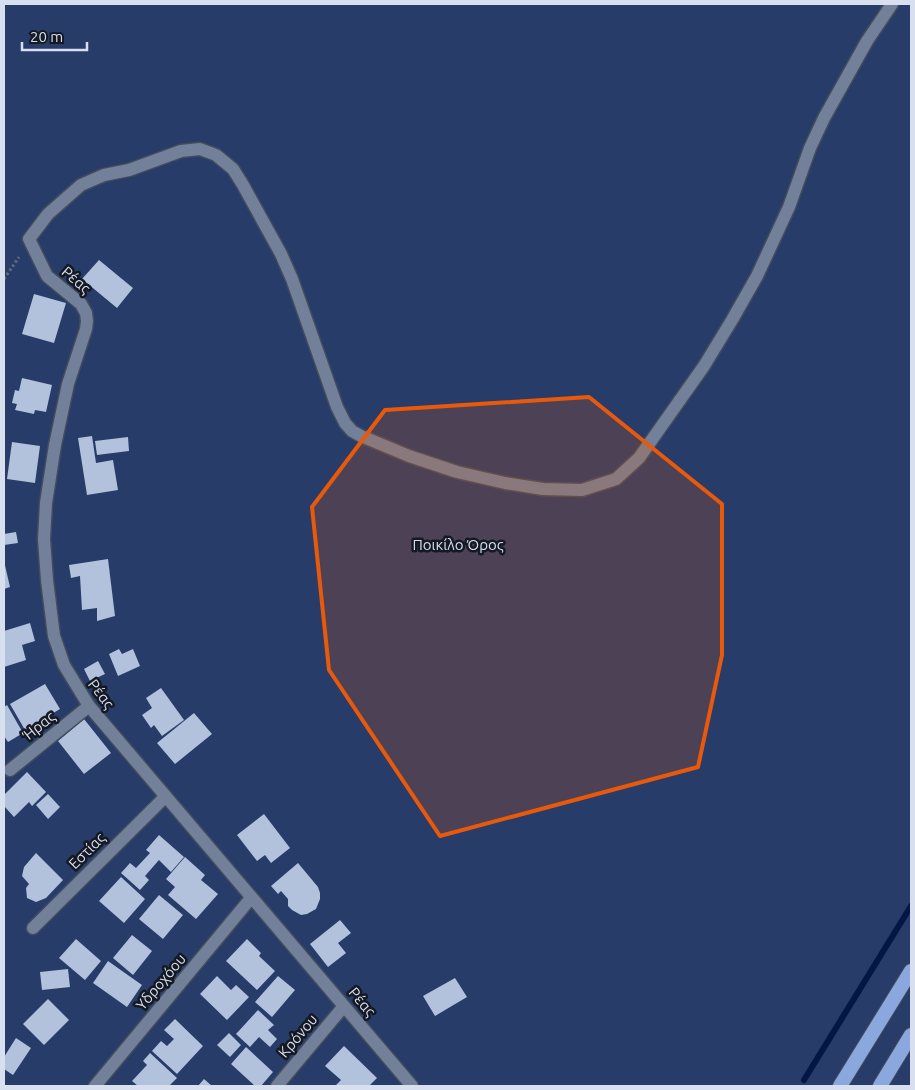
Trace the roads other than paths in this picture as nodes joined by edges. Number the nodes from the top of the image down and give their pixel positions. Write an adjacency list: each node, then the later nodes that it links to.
1 (892, 4): 2 (street, Ρέας)
2 (89, 706): 3 (street, Ήρας); 4 (street, Ρέας)
3 (10, 770)
4 (164, 797): 5 (street, Ρέας); 6 (street, Εστίας)
5 (251, 898): 8 (street, Ρέας); 12 (street, Υδροχόου)
6 (32, 928)
7 (911, 971): 15 (highway)
8 (344, 1006): 13 (street, Κρόνου); 14 (street, Ρέας)
9 (911, 1035): 11 (highway)
10 (911, 1051): 11 (street)
11 (895, 1062): 16 (highway)
12 (95, 1086)
13 (276, 1086)
14 (412, 1086)
15 (840, 1086)
16 (880, 1086)

